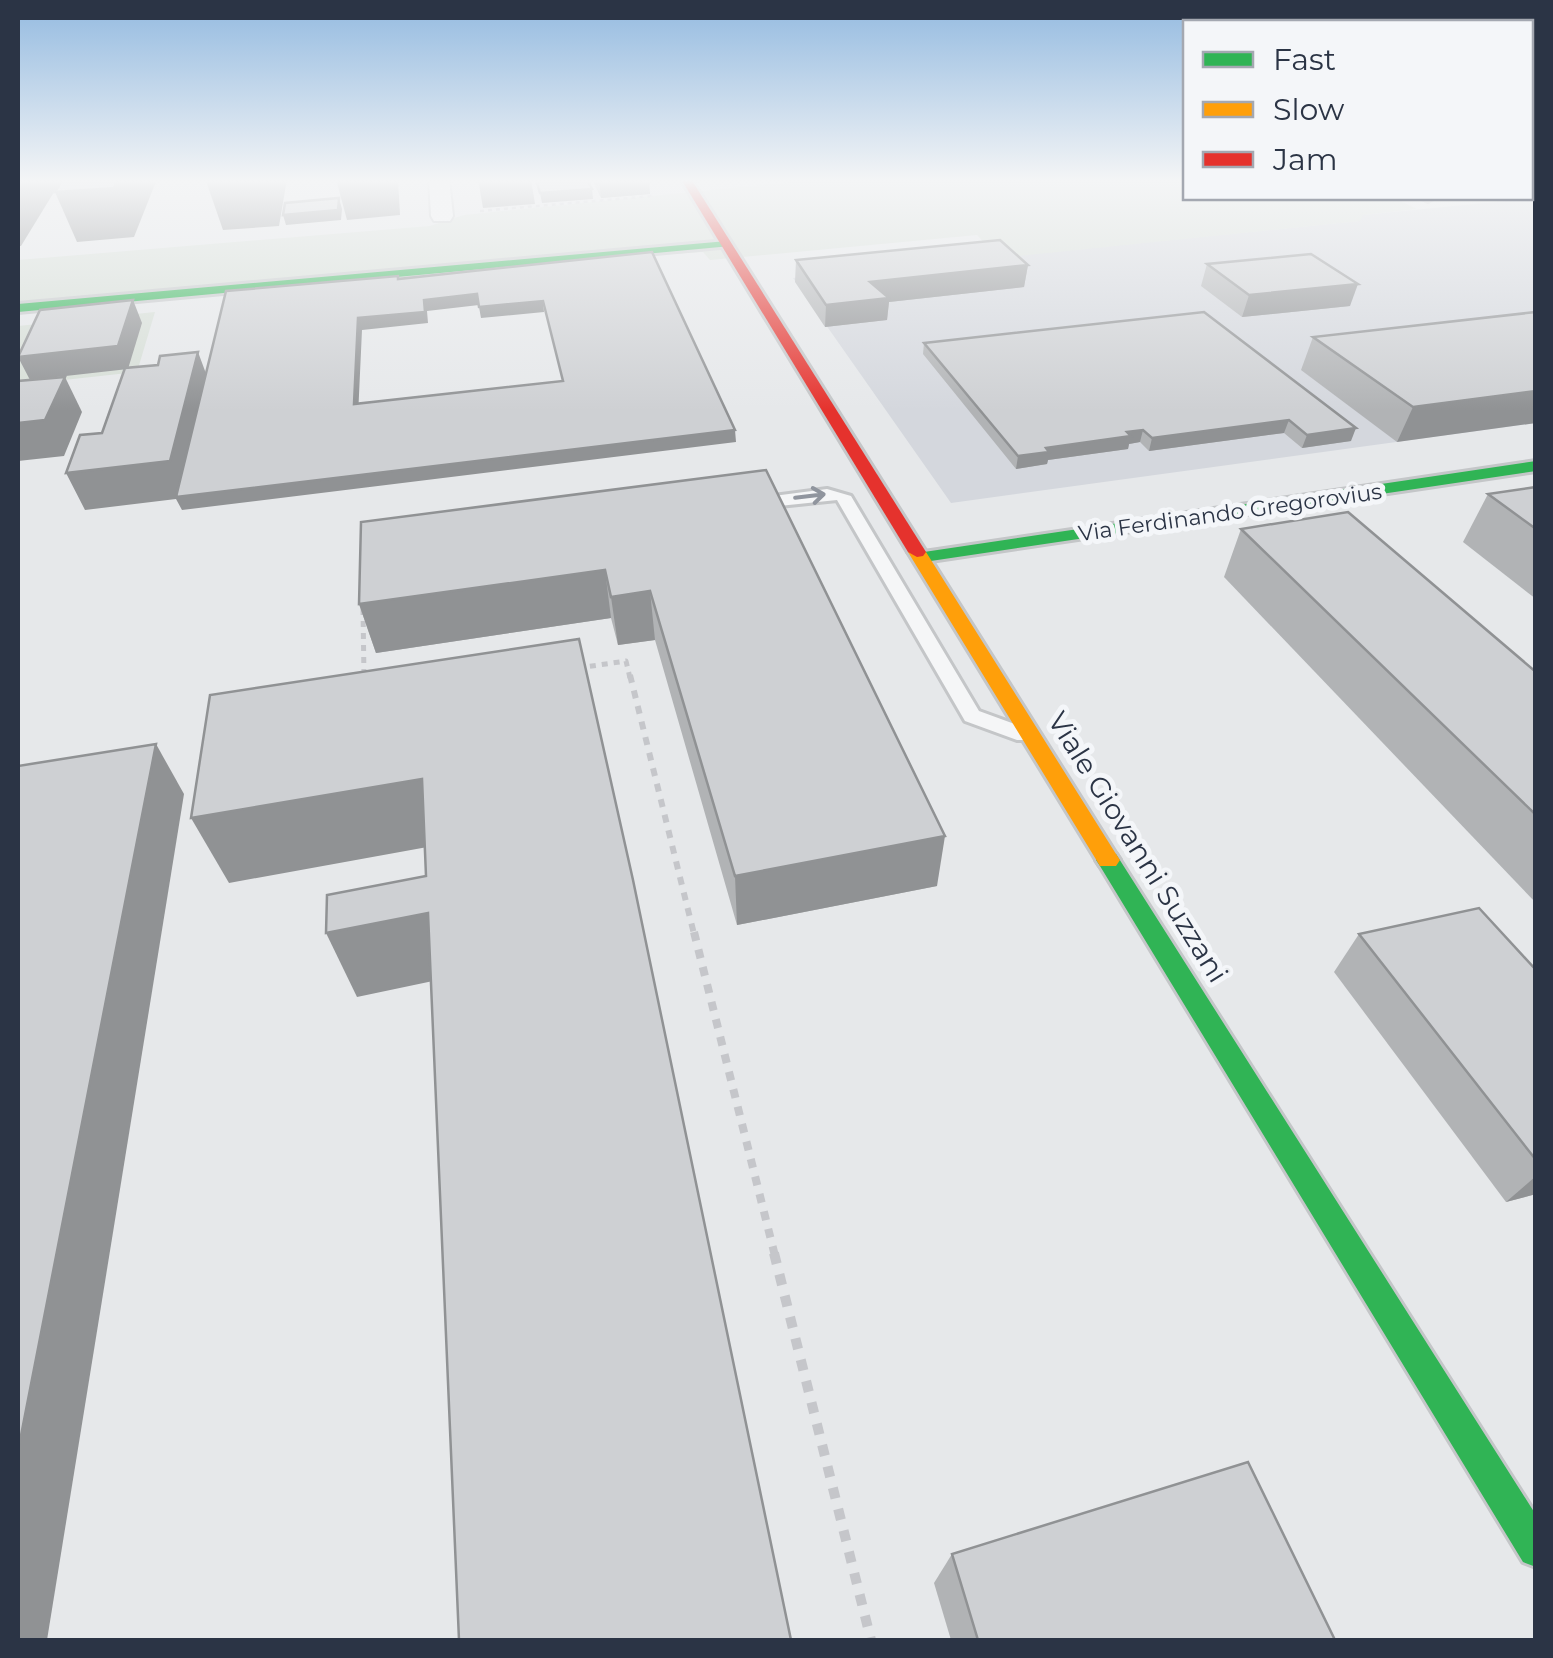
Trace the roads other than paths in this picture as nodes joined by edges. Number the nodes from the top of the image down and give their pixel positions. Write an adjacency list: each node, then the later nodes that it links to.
1 (590, 256): 3 (street)
2 (735, 256): 6 (street, Viale Giovanni Suzzani)
3 (18, 308)
4 (1536, 466): 6 (street, Via Ferdinando Gregorovius)
5 (732, 506): 7 (lane, one-way to 7)
6 (924, 557): 7 (street, Viale Giovanni Suzzani)
7 (1037, 740): 8 (street, Viale Giovanni Suzzani)
8 (1536, 1549)

